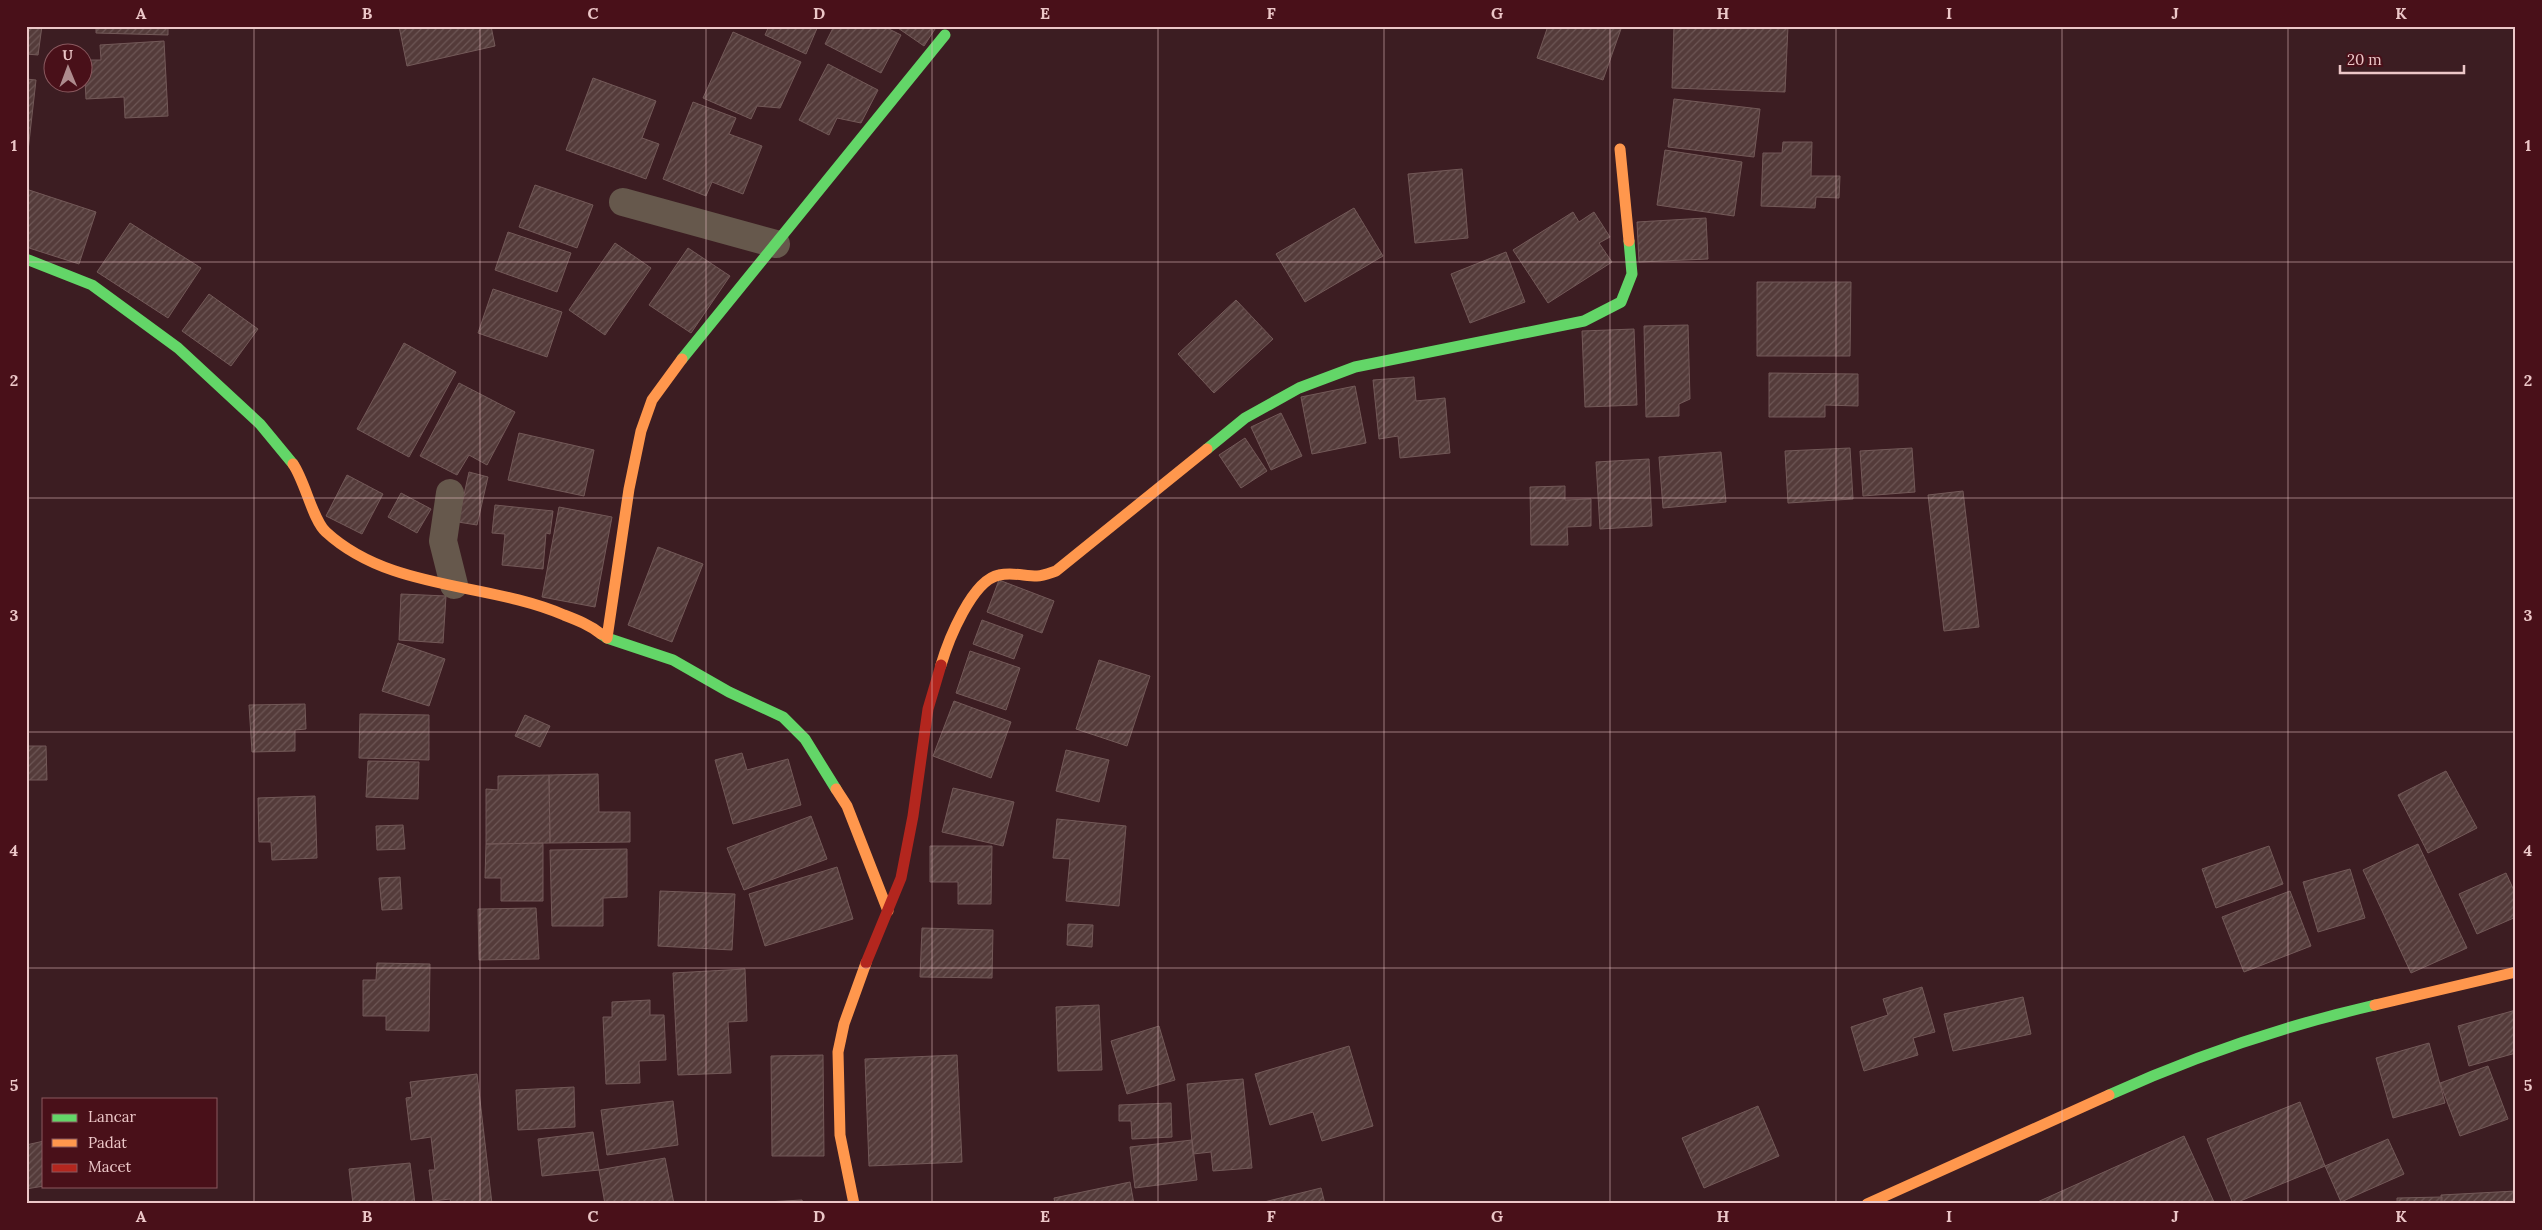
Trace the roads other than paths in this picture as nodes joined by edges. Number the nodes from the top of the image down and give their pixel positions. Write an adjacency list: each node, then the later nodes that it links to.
1 (945, 34): 4 (street)
2 (1620, 149): 9 (street)
3 (623, 202): 4 (street)
4 (776, 244): 8 (street)
5 (26, 259): 7 (street)
6 (450, 493): 7 (street)
7 (454, 584): 8 (street)
8 (607, 638): 9 (street)
9 (888, 911): 11 (street)
10 (2516, 972): 12 (street)
11 (854, 1204)
12 (1867, 1204)

